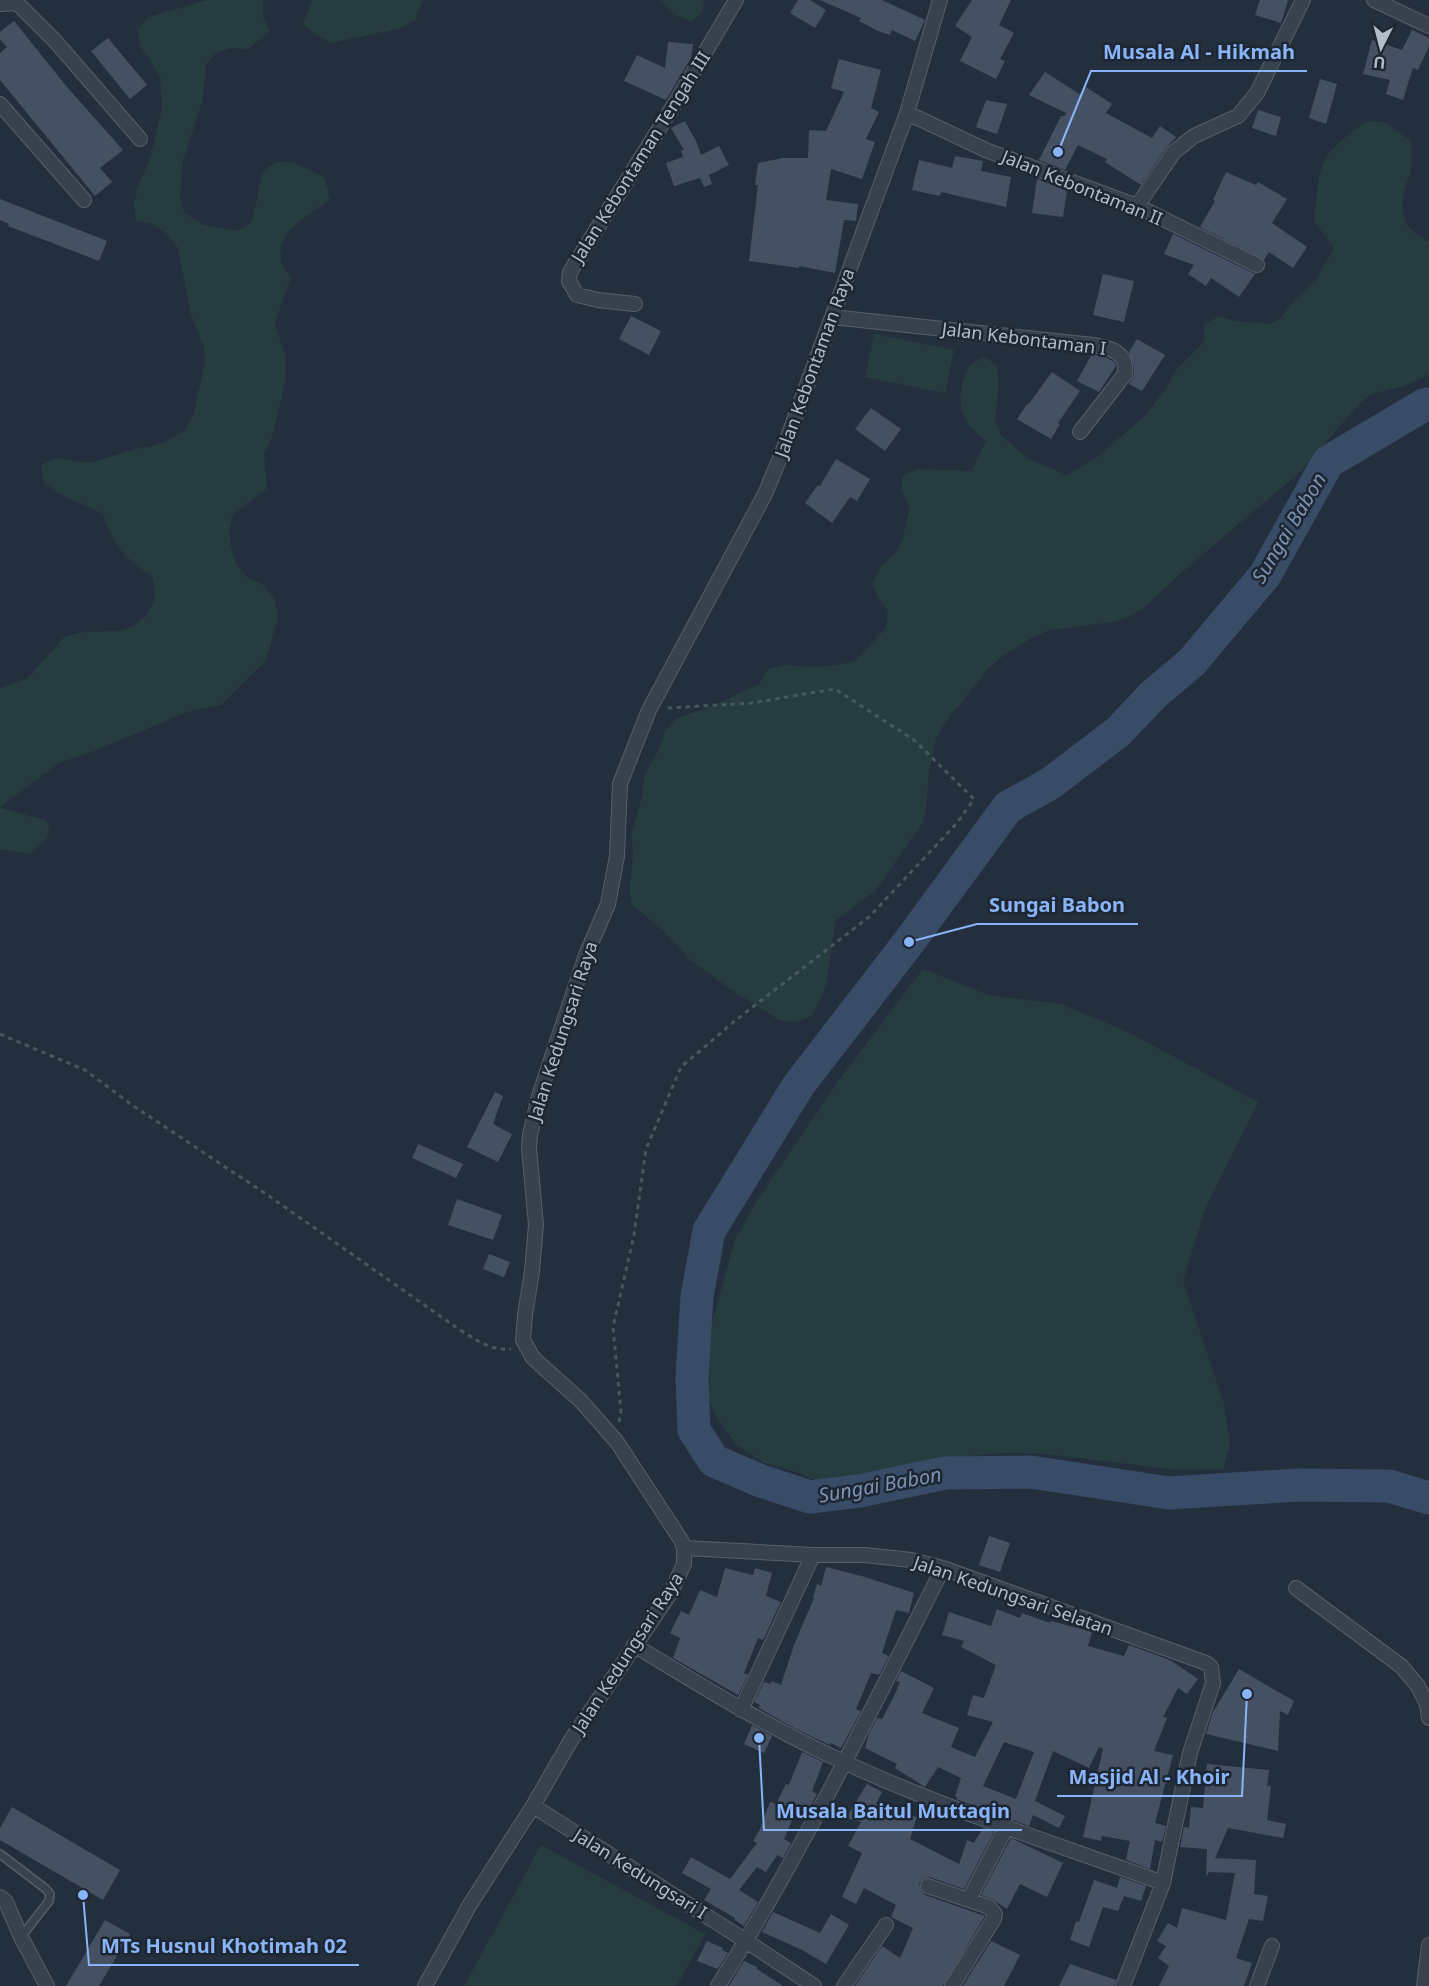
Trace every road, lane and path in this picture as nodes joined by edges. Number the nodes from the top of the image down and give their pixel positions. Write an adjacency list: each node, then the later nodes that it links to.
1 (736, 0): 13 (street, Jalan Kebontaman Tengah III)
2 (940, 0): 8 (street, Jalan Kebontaman Raya)
3 (1303, 0): 11 (street)
4 (1374, 0): 6 (street)
5 (0, 4): 9 (street)
6 (1429, 26)
7 (0, 104): 10 (street)
8 (907, 113): 11 (street, Jalan Kebontaman II); 14 (street, Jalan Kebontaman Raya)
9 (140, 139)
10 (84, 200)
11 (1137, 206): 12 (street, Jalan Kebontaman II)
12 (1257, 265)
13 (635, 304)
14 (832, 317): 15 (street, Jalan Kebontaman I); 16 (street, Jalan Kebontaman Raya)
15 (1080, 432)
16 (650, 710): 18 (street, Jalan Kedungsari Raya); 19 (path)
17 (0, 1034): 18 (path)
18 (526, 1348): 19 (street, Jalan Kedungsari Raya)
19 (617, 1442): 20 (street, Jalan Kedungsari Raya)
20 (684, 1548): 21 (street, Jalan Kedungsari Selatan); 24 (street, Jalan Kedungsari Raya)
21 (813, 1555): 22 (street, Jalan Kedungsari Selatan); 25 (street)
22 (943, 1568): 27 (street); 31 (street, Jalan Kedungsari Selatan)
23 (1296, 1588): 26 (street)
24 (634, 1646): 25 (street); 28 (street, Jalan Kedungsari Raya)
25 (741, 1710): 27 (street)
26 (1429, 1718)
27 (844, 1762): 29 (street); 37 (street)
28 (533, 1806): 37 (street, Jalan Kedungsari I); 41 (street, Jalan Kedungsari Raya)
29 (1007, 1826): 31 (street); 34 (street)
30 (0, 1854): 36 (lane)
31 (1163, 1883): 46 (street)
32 (928, 1886): 34 (street)
33 (0, 1897): 36 (street)
34 (969, 1899): 45 (street)
35 (886, 1925): 44 (street)
36 (21, 1937): 40 (street)
37 (746, 1941): 42 (street); 43 (street, Jalan Kedungsari I)
38 (1429, 1945): 48 (street)
39 (1272, 1946): 47 (street)
40 (47, 1986)
41 (425, 1986)
42 (718, 1986)
43 (814, 1986)
44 (844, 1986)
45 (952, 1986)
46 (1123, 1986)
47 (1257, 1986)
48 (1424, 1986)

